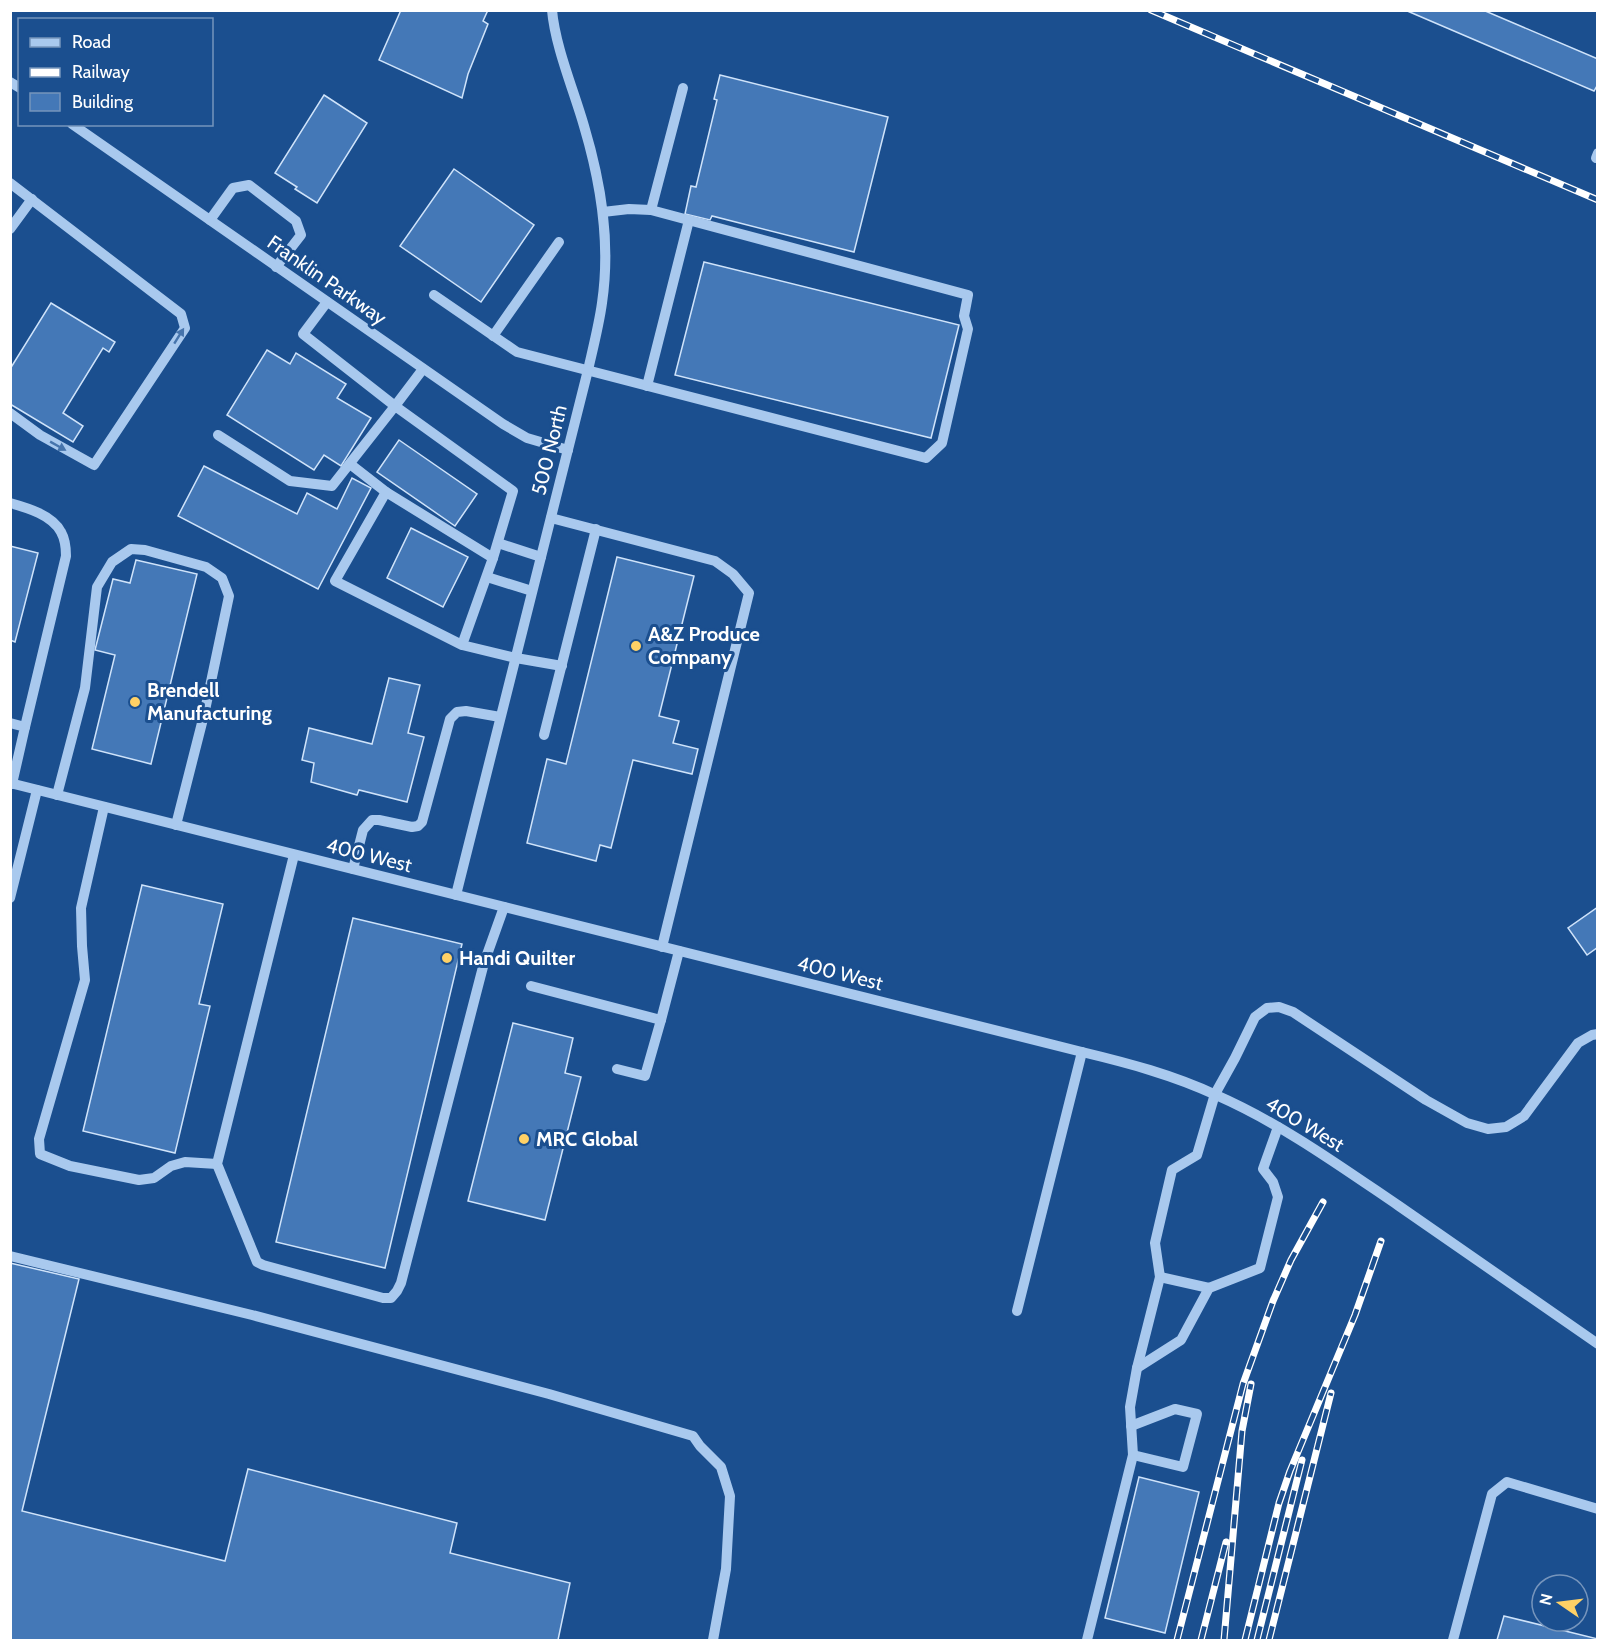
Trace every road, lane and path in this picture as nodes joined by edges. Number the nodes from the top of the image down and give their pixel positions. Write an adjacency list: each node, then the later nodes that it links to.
1 (552, 10): 9 (street, 500 North)
2 (683, 88): 8 (street)
3 (75, 126): 10 (street, Franklin Parkway)
4 (1598, 153): 5 (street)
5 (1598, 158)
6 (10, 183): 7 (street)
7 (32, 199): 12 (street); 22 (street, one-way to 7)
8 (651, 210): 9 (street); 11 (street)
9 (603, 212): 19 (street, 500 North)
10 (210, 220): 14 (street, Franklin Parkway); 14 (street)
11 (689, 220): 20 (street); 20 (street)
12 (10, 229)
13 (559, 242): 17 (street)
14 (276, 267): 16 (street, Franklin Parkway)
15 (434, 295): 17 (street)
16 (327, 302): 18 (street, Franklin Parkway); 21 (street)
17 (493, 336): 19 (street)
18 (423, 369): 21 (street); 24 (street, Franklin Parkway)
19 (588, 370): 20 (street); 24 (street, 500 North)
20 (647, 386)
21 (395, 406): 25 (street); 30 (street)
22 (10, 413)
23 (218, 435): 25 (street)
24 (568, 450): 28 (street, 500 North)
25 (350, 464): 26 (street)
26 (386, 492): 32 (street); 35 (street)
27 (10, 503): 40 (street)
28 (551, 518): 29 (street); 31 (street, 500 North)
29 (596, 530): 37 (street); 52 (street)
30 (498, 543): 31 (street); 32 (street)
31 (541, 556): 34 (street, 500 North)
32 (493, 558): 33 (street)
33 (487, 577): 34 (street); 35 (street)
34 (531, 591): 36 (street, 500 North)
35 (462, 645): 36 (street)
36 (516, 658): 37 (street); 38 (street, 500 North)
37 (562, 666): 41 (street)
38 (500, 717): 48 (street); 49 (street, 500 North)
39 (10, 723): 40 (street)
40 (25, 727): 42 (street)
41 (544, 735)
42 (11, 784): 43 (street, 400 West)
43 (37, 790): 44 (street, 400 West); 50 (street)
44 (57, 795): 45 (street, 400 West); 46 (street)
45 (104, 807): 46 (street, 400 West); 61 (street)
46 (176, 825): 47 (street, 400 West)
47 (294, 855): 48 (street, 400 West); 61 (street)
48 (353, 869): 49 (street, 400 West)
49 (456, 895): 51 (street, 400 West)
50 (10, 898)
51 (504, 907): 52 (street, 400 West); 61 (street)
52 (662, 947): 53 (street, 400 West)
53 (679, 951): 55 (street); 57 (street, 400 West)
54 (531, 986): 55 (street)
55 (661, 1020): 58 (street)
56 (1598, 1034): 59 (street)
57 (1082, 1052): 59 (street, 400 West); 65 (street)
58 (617, 1069)
59 (1215, 1094): 60 (street, 400 West); 63 (street)
60 (1278, 1127): 64 (street); 66 (street, 400 West)
61 (217, 1164)
62 (10, 1256): 71 (street)
63 (1160, 1277): 64 (street); 67 (street)
64 (1209, 1288): 67 (street)
65 (1017, 1311)
66 (1598, 1344)
67 (1137, 1368): 68 (street)
68 (1131, 1426): 69 (street); 69 (street)
69 (1132, 1455): 72 (street)
70 (1598, 1509): 73 (street)
71 (713, 1641)
72 (1088, 1641)
73 (1453, 1641)

